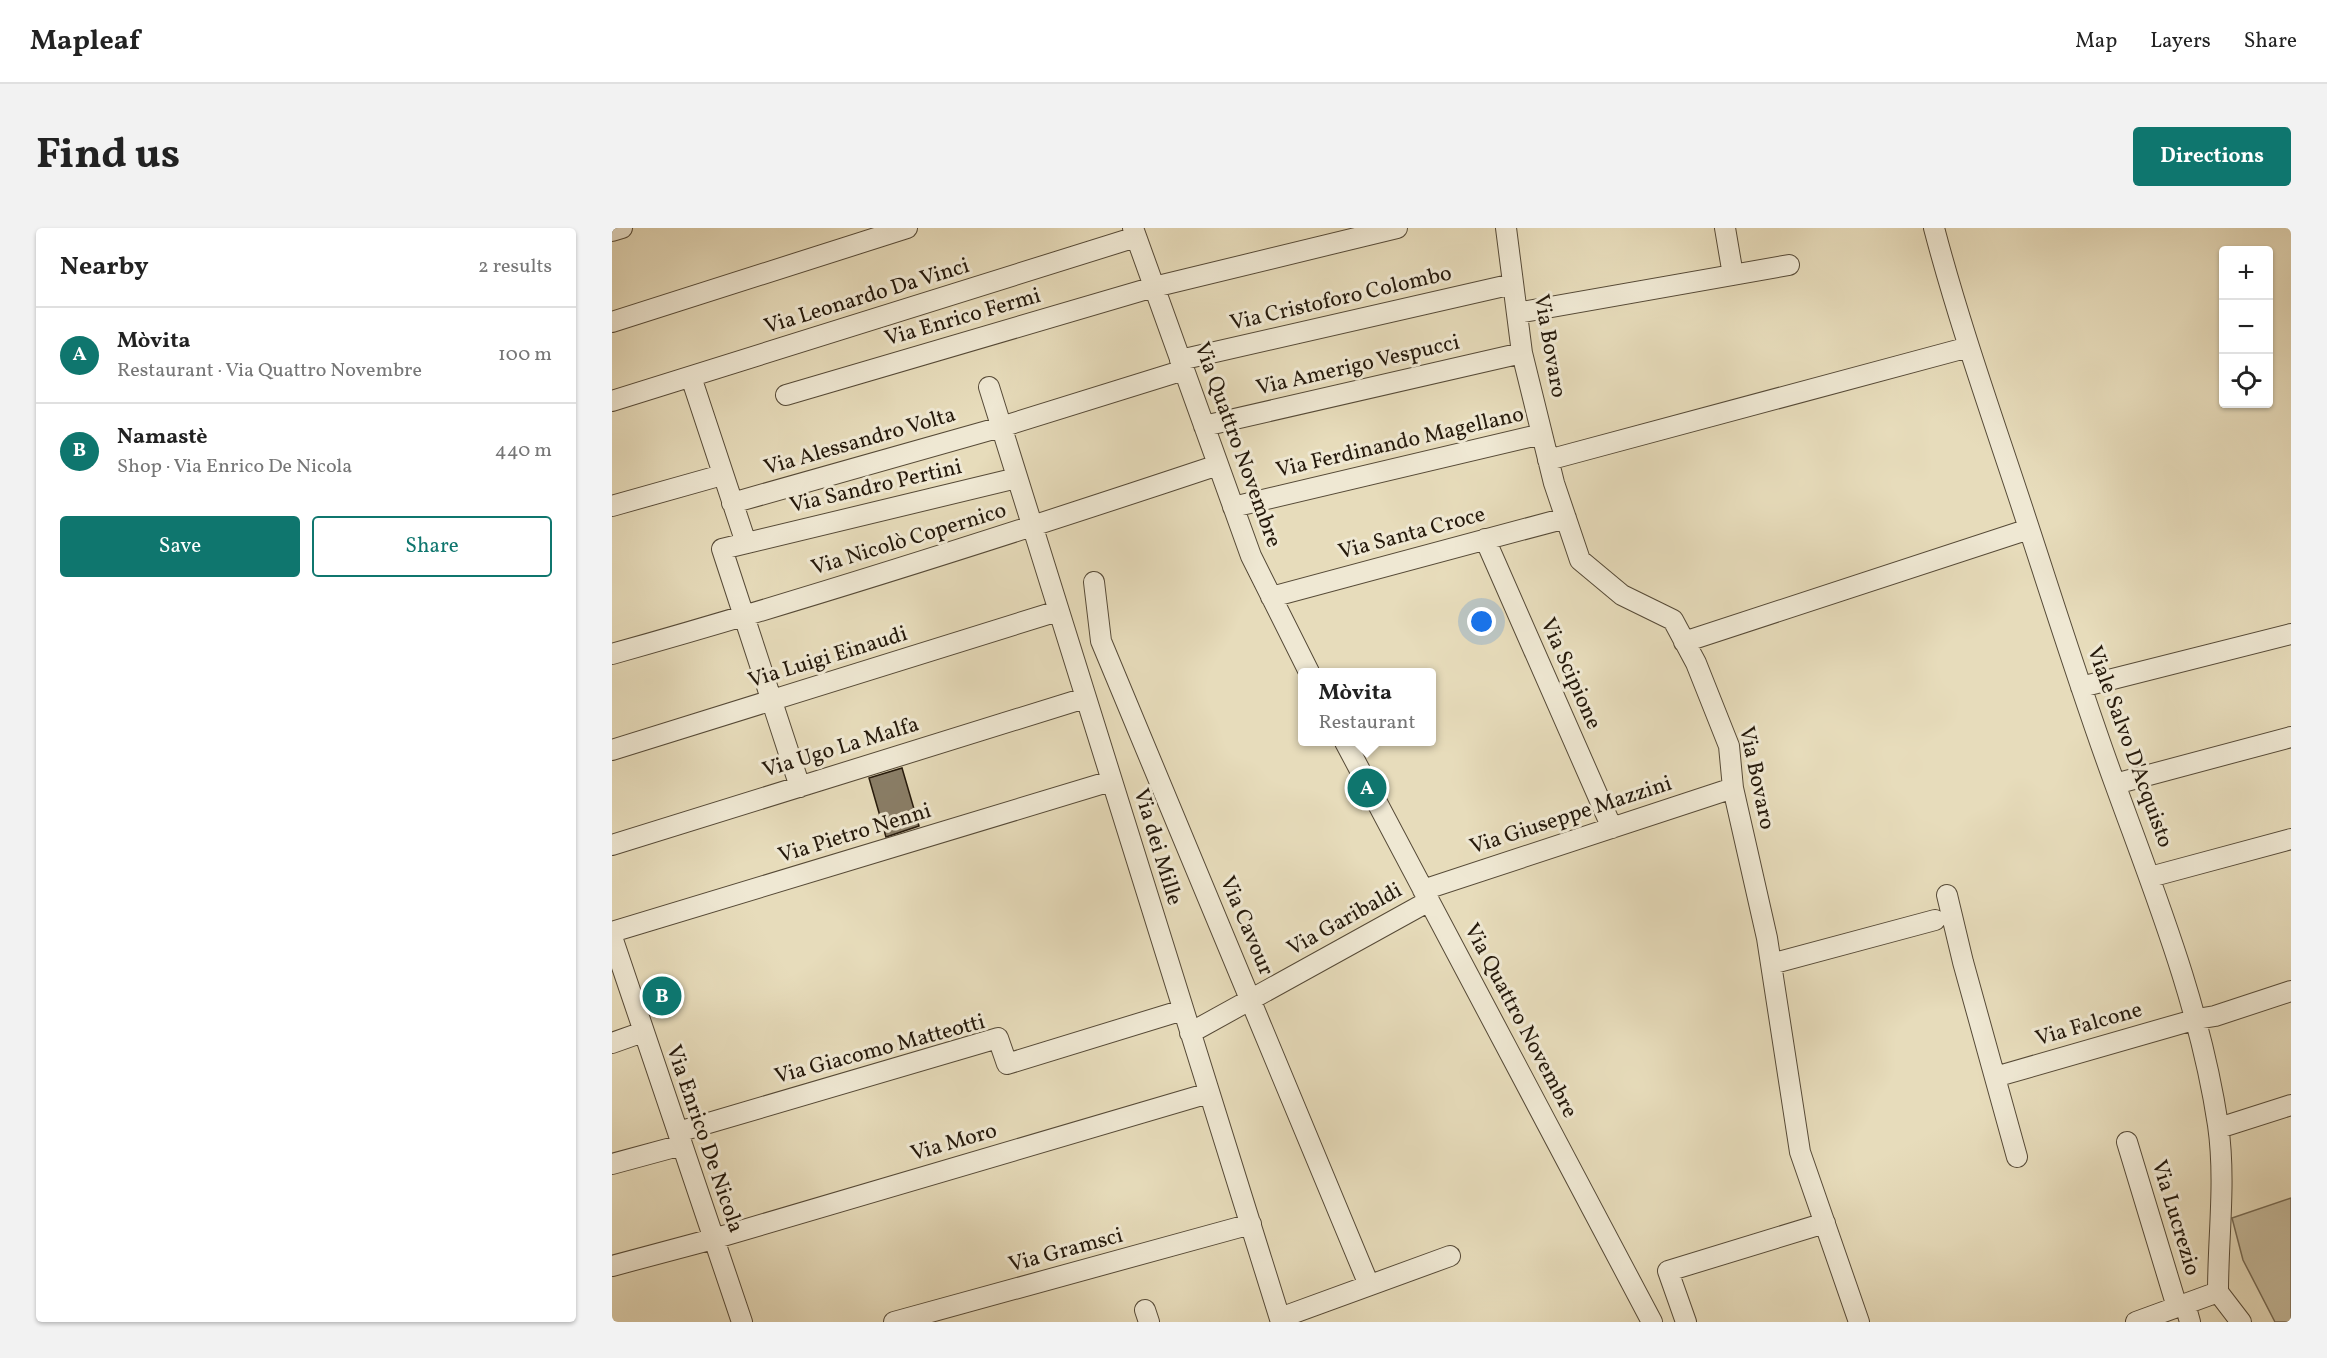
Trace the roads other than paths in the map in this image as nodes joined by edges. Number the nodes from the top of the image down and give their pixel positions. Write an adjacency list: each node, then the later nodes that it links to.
1 (622, 228): 7 (street)
2 (907, 228): 14 (street)
3 (1397, 228): 12 (street, Via Enrico Fermi)
4 (1506, 228): 11 (street, Via Bovaro)
5 (1725, 228): 10 (street)
6 (1934, 228): 15 (street, Viale Salvo D'Acquisto)
7 (612, 231)
8 (1134, 233): 12 (street, Via Quattro Novembre); 18 (street, Via Leonardo Da Vinci)
9 (1789, 265): 10 (street)
10 (1733, 275): 13 (street)
11 (1513, 284): 13 (street, Via Bovaro); 17 (street, Via Cristoforo Colombo)
12 (1154, 287): 17 (street, Via Quattro Novembre); 20 (street, Via Enrico Fermi)
13 (1517, 313): 16 (street, Via Bovaro)
14 (612, 322)
15 (1969, 347): 25 (street); 34 (street, Viale Salvo D'Acquisto)
16 (1522, 353): 22 (street, Via Amerigo Vespucci); 24 (street, Via Bovaro)
17 (1182, 365): 22 (street, Via Quattro Novembre); 23 (street, Via Cristoforo Colombo)
18 (691, 377): 21 (street, Via Leonardo Da Vinci); 27 (street)
19 (989, 387): 23 (street, Via dei Mille)
20 (786, 395)
21 (612, 401)
22 (1204, 426): 26 (street, Via Quattro Novembre)
23 (1001, 427): 28 (street, Via dei Mille); 29 (street, Via Alessandro Volta)
24 (1542, 434): 25 (street, Via Bovaro); 31 (street, Via Ferdinando Magellano)
25 (1548, 460): 32 (street, Via Bovaro)
26 (1218, 465): 31 (street, Via Quattro Novembre); 33 (street, Via Nicolò Copernico)
27 (722, 475): 29 (street); 30 (street)
28 (1017, 478): 33 (street, Via dei Mille); 36 (street, Via Sandro Pertini)
29 (732, 503): 36 (street)
30 (612, 506)
31 (1233, 507): 38 (street, Via Quattro Novembre)
32 (1566, 518): 35 (street, Via Santa Croce); 42 (street, Via Bovaro)
33 (1031, 527): 39 (street, Via dei Mille); 40 (street, Via Nicolò Copernico)
34 (2029, 529): 42 (street); 45 (street, Viale Salvo D'Acquisto)
35 (1485, 539): 38 (street, Via Santa Croce); 55 (street, Via Scipione)
36 (746, 543): 40 (street, Via Sandro Pertini)
37 (1095, 582): 66 (street, Via Cavour)
38 (1271, 597): 44 (street, Via Quattro Novembre)
39 (1058, 611): 46 (street, Via dei Mille); 47 (street, Via Luigi Einaudi)
40 (744, 617): 43 (street, Via Nicolò Copernico); 47 (street)
41 (2291, 634): 45 (street)
42 (1684, 642): 54 (street, Via Bovaro)
43 (612, 654)
44 (1308, 668)
45 (2081, 687): 52 (street, Viale Salvo D'Acquisto)
46 (1085, 698): 51 (street, Via dei Mille); 53 (street, Via Ugo La Malfa)
47 (771, 701): 50 (street, Via Luigi Einaudi); 53 (street)
48 (2291, 737): 52 (street)
49 (1348, 746): 59 (street, Via Quattro Novembre)
50 (612, 750)
51 (1111, 781): 62 (street, Via Pietro Nenni); 67 (street, Via dei Mille)
52 (2115, 784): 58 (street, Viale Salvo D'Acquisto)
53 (800, 787): 57 (street, Via Ugo La Malfa)
54 (1733, 788): 55 (street, Via Giuseppe Mazzini); 64 (street, Via Bovaro)
55 (1612, 828): 59 (street, Via Giuseppe Mazzini)
56 (2291, 839): 58 (street)
57 (612, 845)
58 (2150, 877): 68 (street, Viale Salvo D'Acquisto)
59 (1426, 895): 66 (street, Via Garibaldi); 91 (street, Via Quattro Novembre)
60 (1947, 895): 72 (street)
61 (1935, 920): 64 (street)
62 (612, 932)
63 (612, 937): 69 (street, Via Enrico De Nicola)
64 (1771, 964): 80 (street, Via Bovaro)
65 (2291, 991): 68 (street, Via Falcone)
66 (1250, 1000): 70 (street, Via Garibaldi); 85 (street, Via Cavour)
67 (1183, 1010): 70 (street, Via dei Mille); 76 (street, Via Giacomo Matteotti)
68 (2197, 1019): 72 (street, Via Falcone); 75 (street, Viale Salvo D'Acquisto)
69 (643, 1032): 71 (street); 76 (street, Via Enrico De Nicola)
70 (1190, 1033): 73 (street, Via dei Mille)
71 (612, 1043)
72 (1995, 1077): 78 (street)
73 (1209, 1094): 81 (street, Via dei Mille); 82 (street, Via Moro)
74 (2291, 1105): 75 (street)
75 (2219, 1128): 86 (street, Viale Salvo D'Acquisto)
76 (680, 1139): 79 (street); 82 (street, Via Enrico De Nicola)
77 (2127, 1142): 87 (street, Via Lucrezio)
78 (2017, 1157)
79 (612, 1164)
80 (1825, 1223): 92 (street); 93 (street, Via Bovaro)
81 (1251, 1224): 88 (street, Via dei Mille); 90 (street, Via Gramsci)
82 (713, 1239): 84 (street, Via Moro); 89 (street, Via Enrico De Nicola)
83 (1450, 1256): 85 (street)
84 (612, 1266)
85 (1369, 1285): 88 (street)
86 (2218, 1292): 87 (street); 95 (street)
87 (2184, 1311): 94 (street)
88 (1280, 1320)
89 (742, 1322)
90 (894, 1322)
91 (1652, 1322)
92 (1686, 1322)
93 (1859, 1322)
94 (2136, 1322)
95 (2241, 1322)

